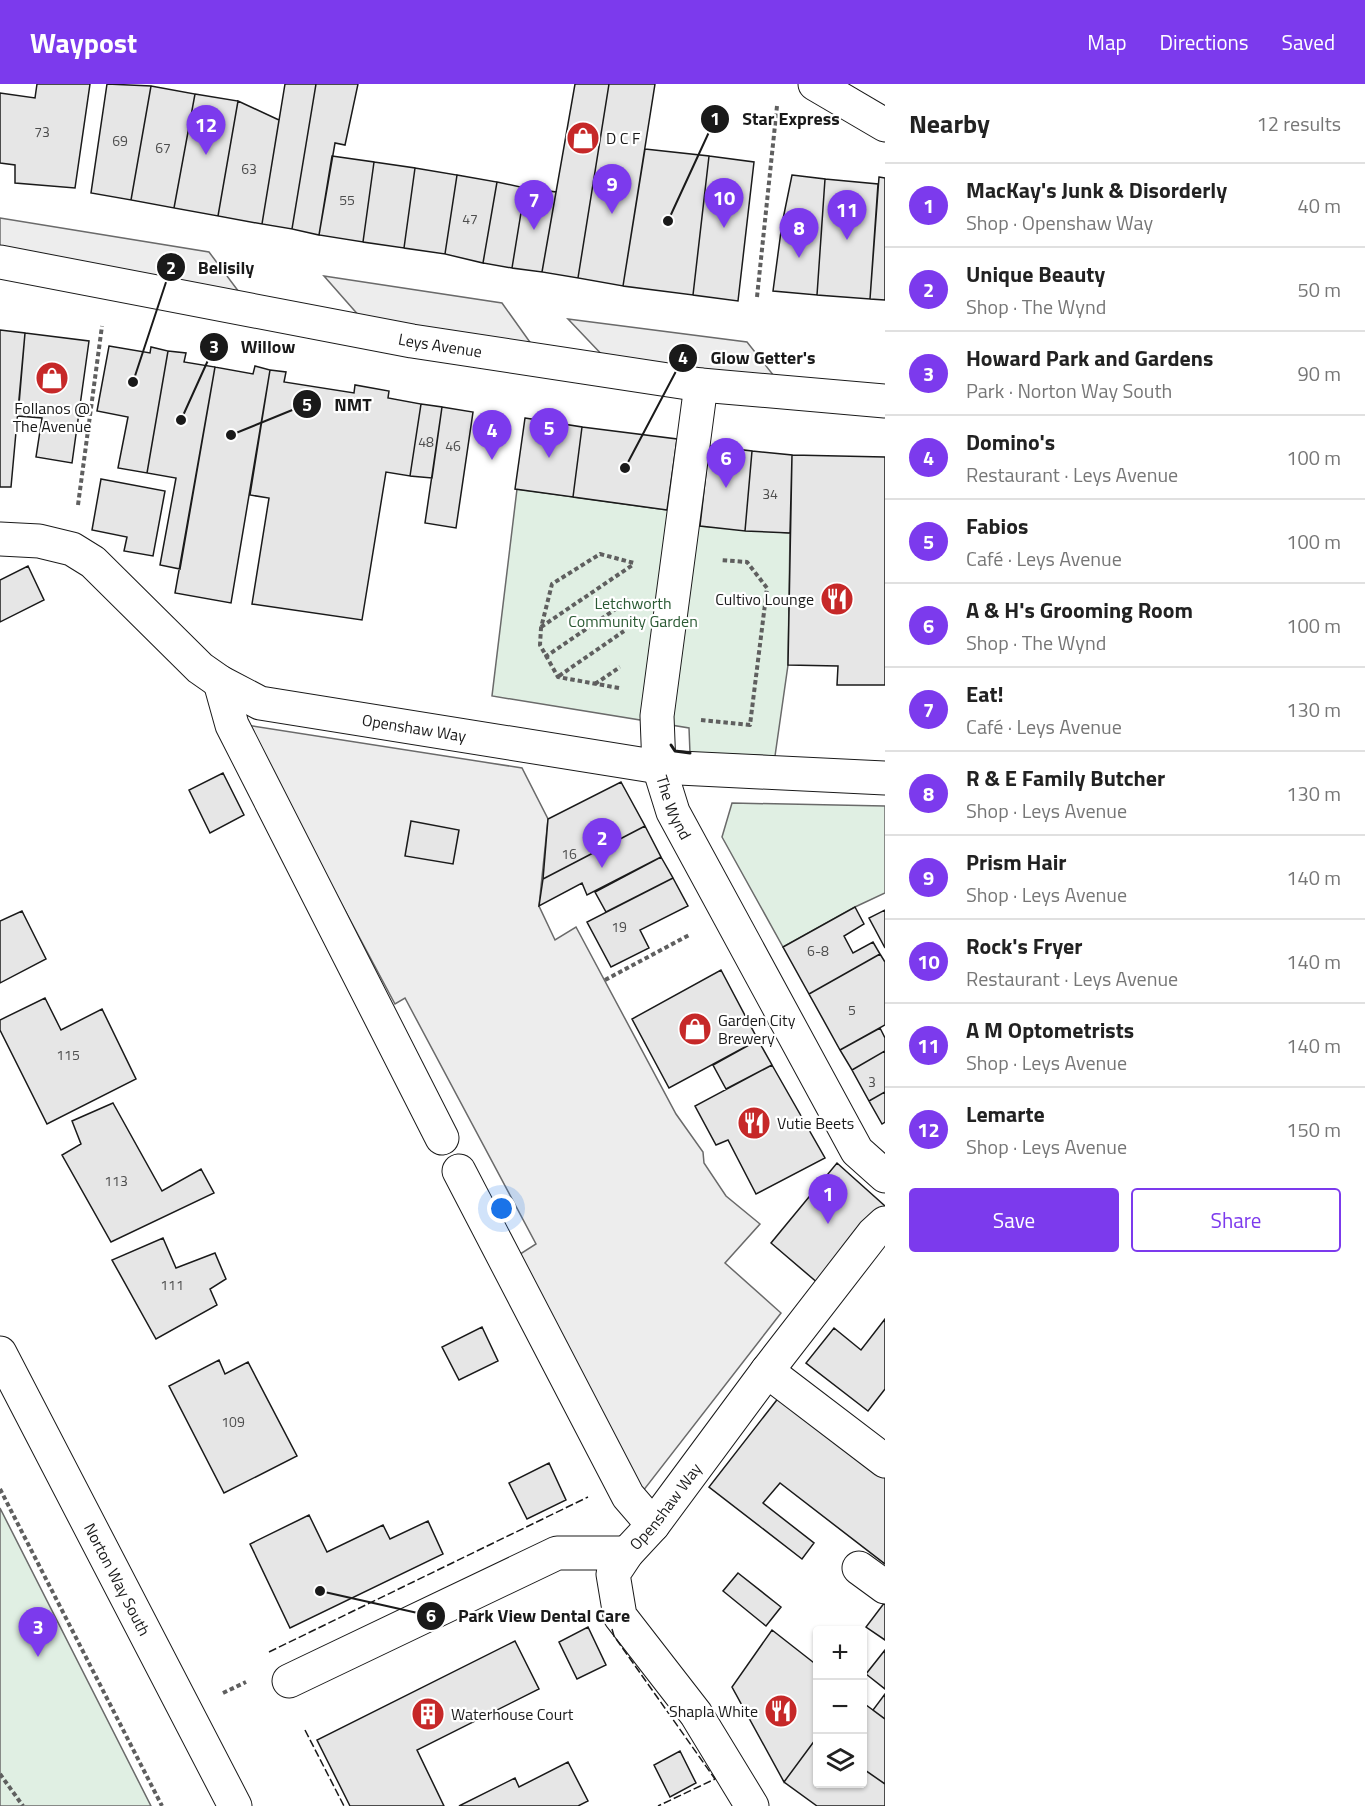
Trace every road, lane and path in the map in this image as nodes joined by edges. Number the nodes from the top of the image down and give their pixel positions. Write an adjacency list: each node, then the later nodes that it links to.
1 (815, 84): 3 (street)
2 (778, 96): 6 (path)
3 (885, 125)
4 (0, 262): 5 (street, Leys Avenue)
5 (109, 283): 7 (street, Leys Avenue); 10 (path)
6 (757, 297)
7 (701, 385): 8 (street, Leys Avenue); 11 (street, The Wynd)
8 (885, 401)
9 (0, 539): 10 (street, Openshaw Way)
10 (72, 549): 15 (street, Openshaw Way)
11 (675, 574): 13 (path); 14 (path); 16 (street, The Wynd); 16 (path)
12 (541, 627): 12 (path); 13 (path)
13 (545, 657): 14 (path)
14 (558, 677): 16 (path)
15 (220, 682): 17 (street, Openshaw Way); 21 (street)
16 (658, 705): 17 (street, The Wynd)
17 (658, 767): 18 (street, Openshaw Way); 19 (street, The Wynd)
18 (885, 778)
19 (728, 914): 20 (path); 23 (street, The Wynd)
20 (605, 980)
21 (442, 1138)
22 (459, 1171): 29 (street)
23 (885, 1176)
24 (885, 1223): 26 (street, Openshaw Way)
25 (0, 1353): 37 (street, Norton Way South)
26 (767, 1371): 27 (street); 29 (street, Openshaw Way)
27 (885, 1461)
28 (0, 1489): 36 (path)
29 (652, 1526): 30 (street, Openshaw Way)
30 (627, 1553): 33 (street); 38 (street, Openshaw Way)
31 (859, 1568): 32 (street)
32 (885, 1587)
33 (289, 1681)
34 (0, 1774): 35 (path)
35 (22, 1806)
36 (162, 1806)
37 (235, 1806)
38 (752, 1806)

